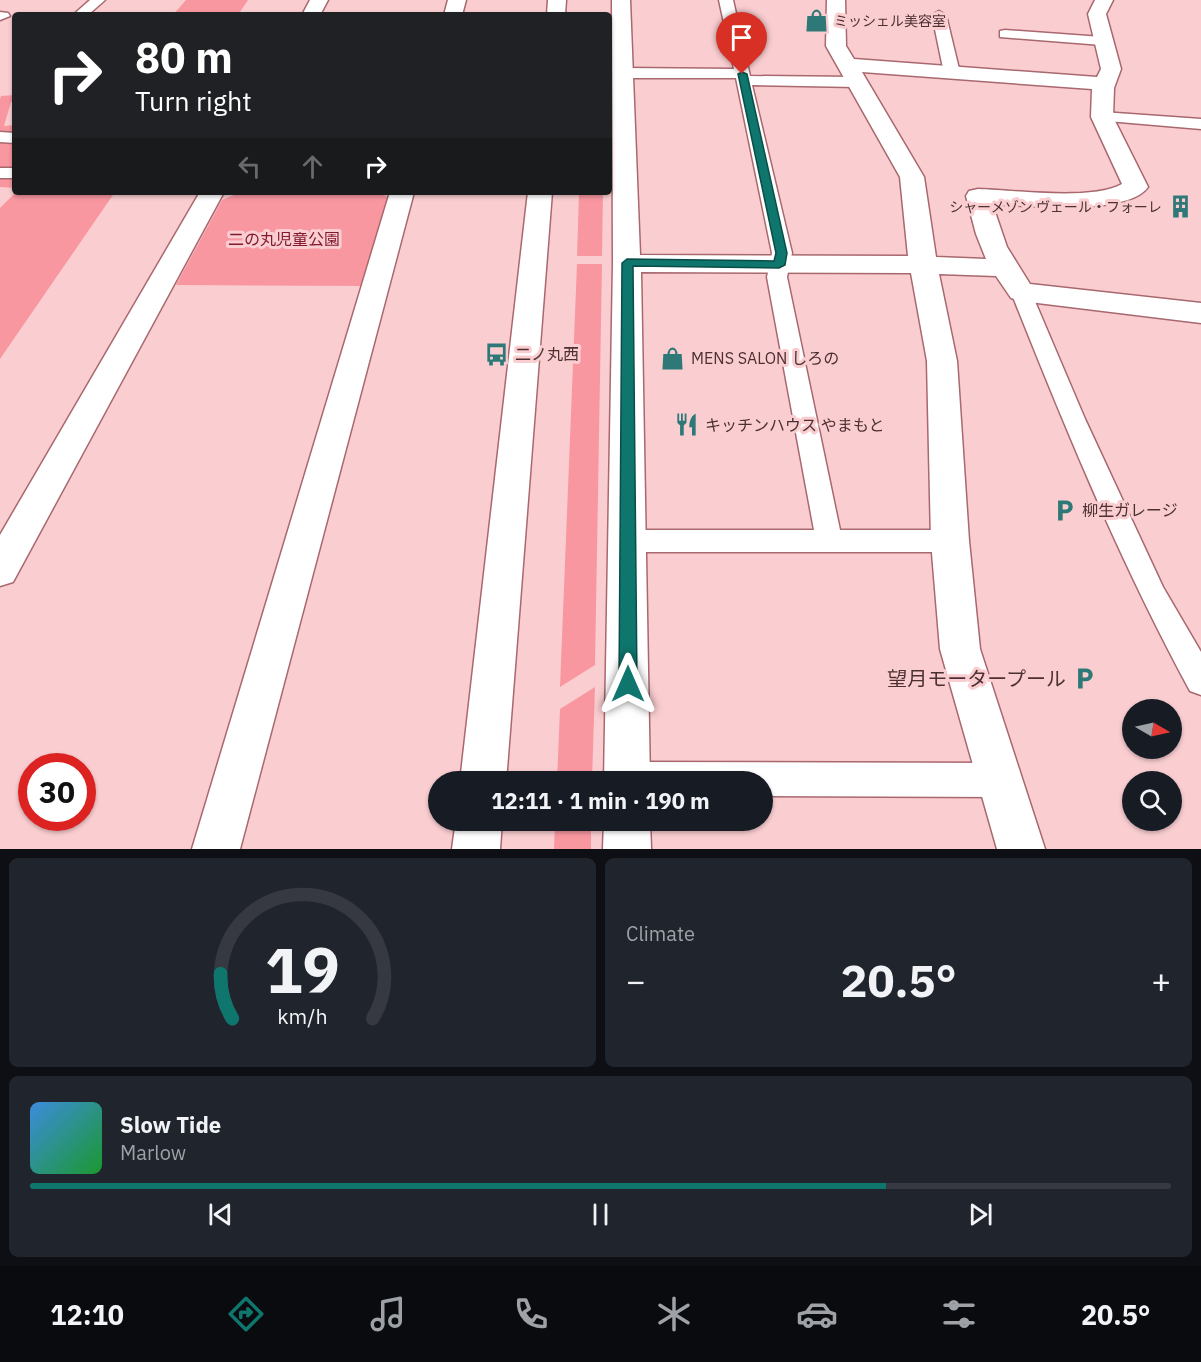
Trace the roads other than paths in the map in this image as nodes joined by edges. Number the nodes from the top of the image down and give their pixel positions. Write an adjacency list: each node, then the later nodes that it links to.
1 (98, 0): 5 (lane)
2 (726, 0): 13 (lane)
3 (836, 0): 12 (street)
4 (1104, 0): 9 (street)
5 (84, 12)
6 (939, 15): 11 (lane)
7 (626, 17): 10 (street)
8 (1005, 34): 9 (lane)
9 (1102, 41): 14 (street)
10 (623, 73): 13 (lane); 20 (street)
11 (951, 73): 12 (street); 14 (street)
12 (851, 74): 13 (lane); 22 (street)
13 (743, 77): 21 (lane)
14 (1105, 84): 15 (street)
15 (1102, 117): 16 (lane); 23 (street)
16 (1201, 124)
17 (210, 195): 29 (street)
18 (401, 195): 37 (street)
19 (540, 195): 31 (street)
20 (627, 263): 21 (street); 27 (street)
21 (779, 265): 22 (street); 26 (lane)
22 (922, 265): 23 (street); 28 (street)
23 (1003, 268): 24 (street)
24 (1021, 292): 25 (street); 30 (lane)
25 (1201, 313)
26 (829, 540): 27 (lane); 28 (lane)
27 (629, 541): 32 (street)
28 (950, 541): 33 (street)
29 (0, 570)
30 (1201, 681)
31 (484, 771)
32 (627, 771)
33 (999, 780): 34 (lane); 40 (street)
34 (773, 789)
35 (478, 831): 38 (street)
36 (627, 831): 39 (street)
37 (216, 849)
38 (476, 849)
39 (627, 849)
40 (1021, 849)

